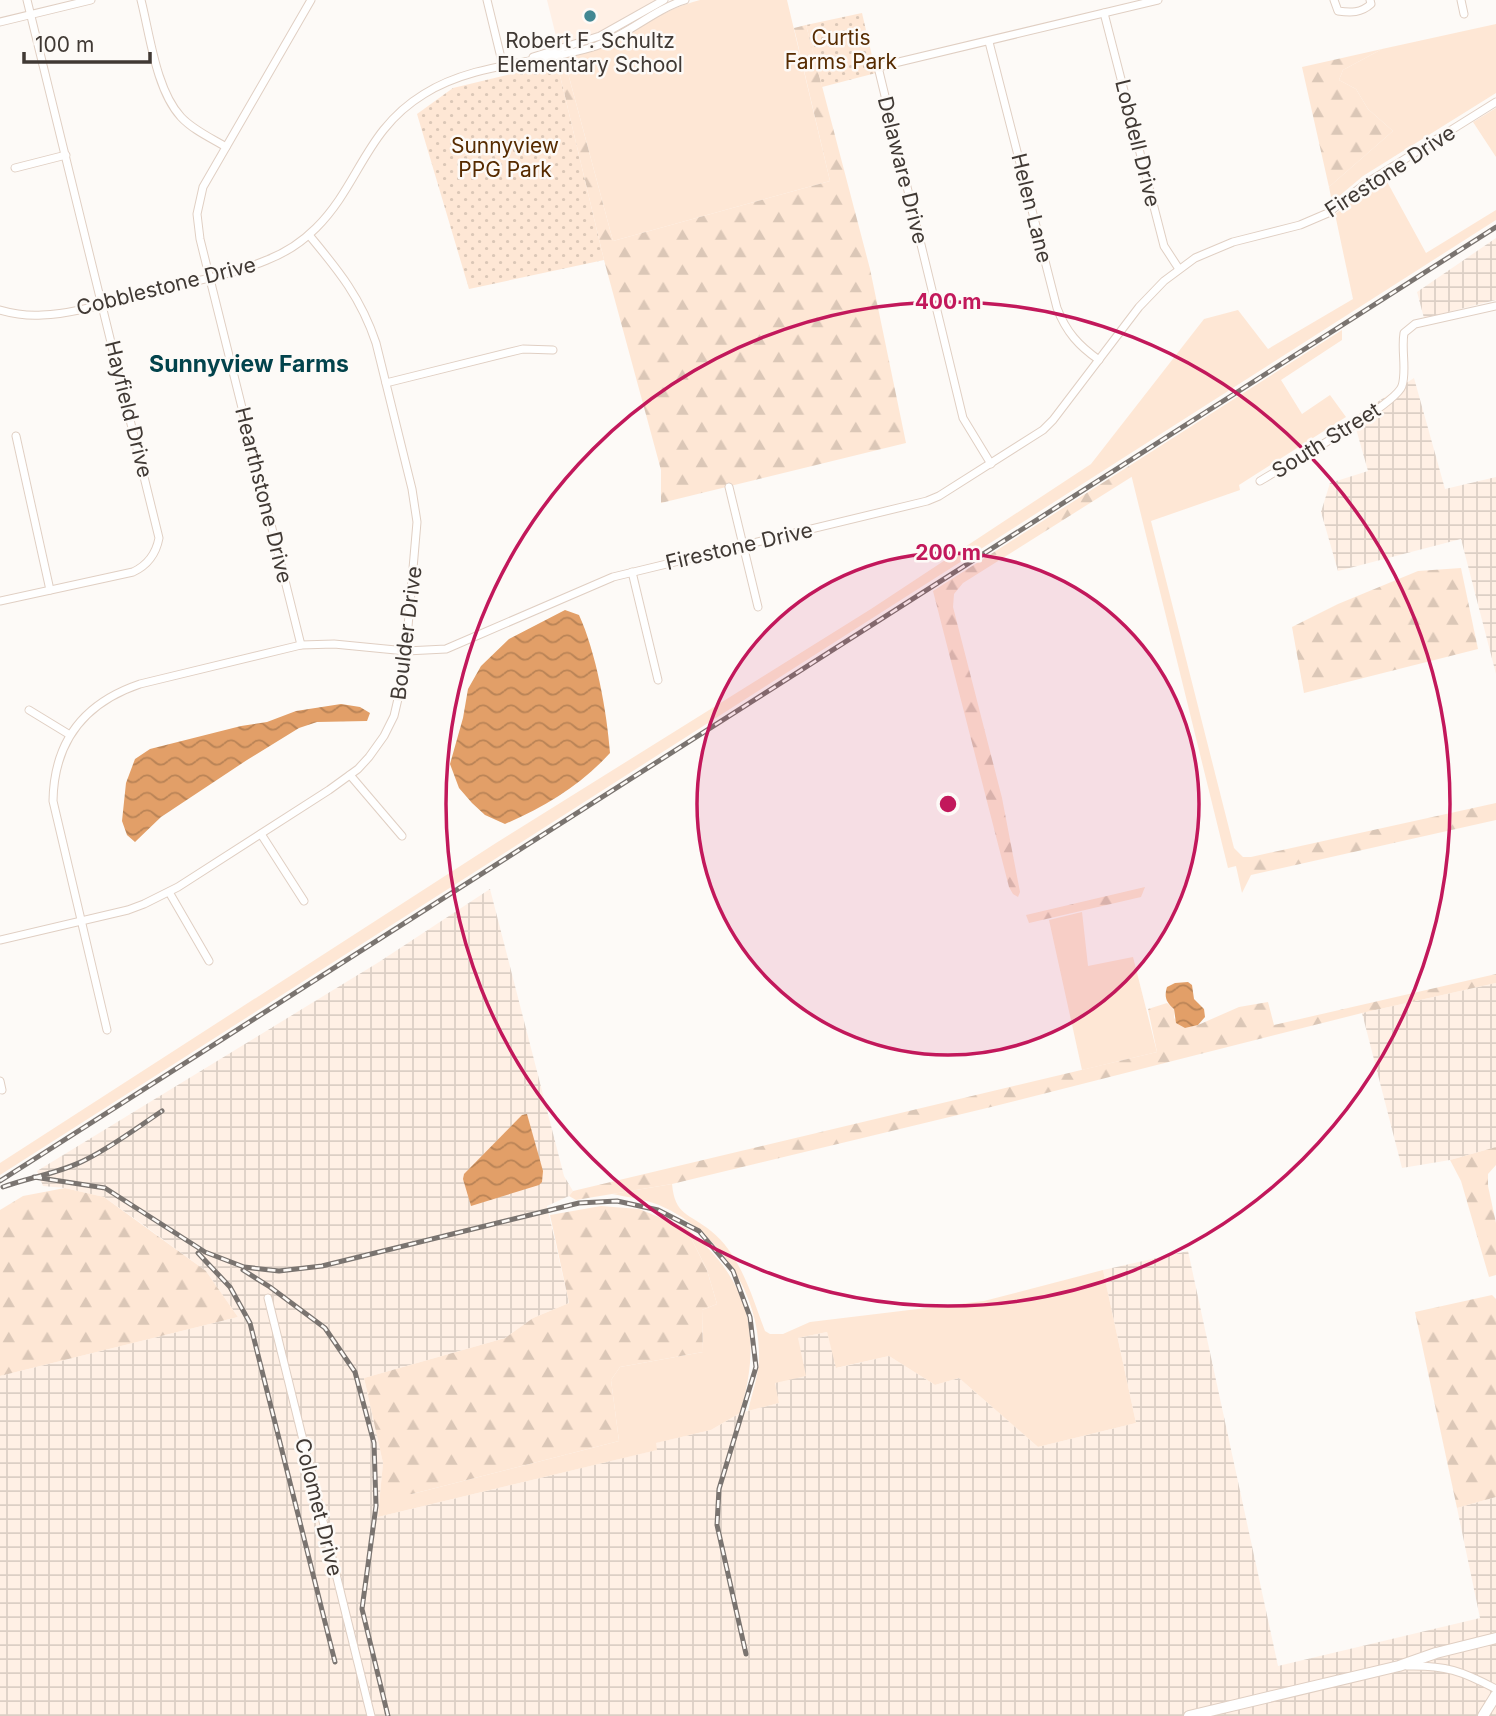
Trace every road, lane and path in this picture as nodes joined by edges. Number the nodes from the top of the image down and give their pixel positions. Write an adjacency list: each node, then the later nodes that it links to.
1 (27, 0): 14 (street, Hayfield Drive)
2 (91, 0): 14 (street)
3 (141, 0): 20 (street)
4 (310, 0): 20 (street, Hearthstone Drive)
5 (487, 0): 18 (street)
6 (664, 0): 17 (street)
7 (685, 0): 17 (street)
8 (1158, 0): 12 (street, Delaware Drive)
9 (1334, 0): 10 (street)
10 (1370, 0)
11 (1461, 0): 13 (street)
12 (1104, 13): 16 (street, Delaware Drive); 24 (street, Lobdell Drive)
13 (1464, 14)
14 (30, 15): 15 (street); 21 (street, Hayfield Drive)
15 (0, 22)
16 (989, 42): 30 (street, Helen Lane); 33 (street, Delaware Drive)
17 (520, 62): 18 (street, Cobblestone Drive)
18 (503, 66): 23 (street, Cobblestone Drive)
19 (1496, 102): 24 (street, Firestone Drive)
20 (226, 147): 25 (street, Hearthstone Drive)
21 (66, 155): 22 (street); 26 (street, Hayfield Drive)
22 (15, 167)
23 (309, 235): 25 (street, Cobblestone Drive); 31 (street, Boulder Drive)
24 (1179, 269): 30 (street, Firestone Drive)
25 (210, 277): 26 (street, Cobblestone Drive); 41 (street, Hearthstone Drive)
26 (103, 303): 28 (street, Cobblestone Drive); 38 (street, Hayfield Drive)
27 (1496, 306): 34 (street, South Street)
28 (0, 310)
29 (553, 350): 31 (street)
30 (1099, 360): 33 (street, Firestone Drive)
31 (386, 383): 42 (street, Boulder Drive)
32 (16, 436): 38 (street)
33 (991, 464): 36 (street, Firestone Drive)
34 (1260, 481)
35 (729, 487): 36 (street)
36 (744, 545): 37 (street, Firestone Drive); 40 (street)
37 (632, 572): 42 (street, Firestone Drive); 43 (street)
38 (50, 590): 39 (street, Hayfield Drive)
39 (0, 601)
40 (758, 607)
41 (301, 645): 42 (street, Firestone Drive); 45 (street, Firestone Drive)
42 (406, 651): 46 (street, Boulder Drive)
43 (658, 680)
44 (29, 710): 45 (street)
45 (70, 736): 51 (street, Firestone Drive)
46 (350, 775): 47 (street, Boulder Drive); 48 (street)
47 (261, 834): 49 (street, Boulder Drive); 50 (street)
48 (402, 836)
49 (169, 892): 51 (street, Boulder Drive); 53 (street)
50 (304, 901)
51 (80, 921): 52 (street, Boulder Drive); 54 (street, Firestone Drive)
52 (0, 940)
53 (209, 961)
54 (107, 1030)
55 (0, 1081): 56 (street)
56 (2, 1090)
57 (268, 1298): 62 (street, Colomet Drive)
58 (1496, 1638): 59 (street)
59 (1399, 1666): 60 (street); 63 (street)
60 (1496, 1689)
61 (1496, 1695): 64 (street)
62 (371, 1716)
63 (1189, 1716)
64 (1483, 1716)

